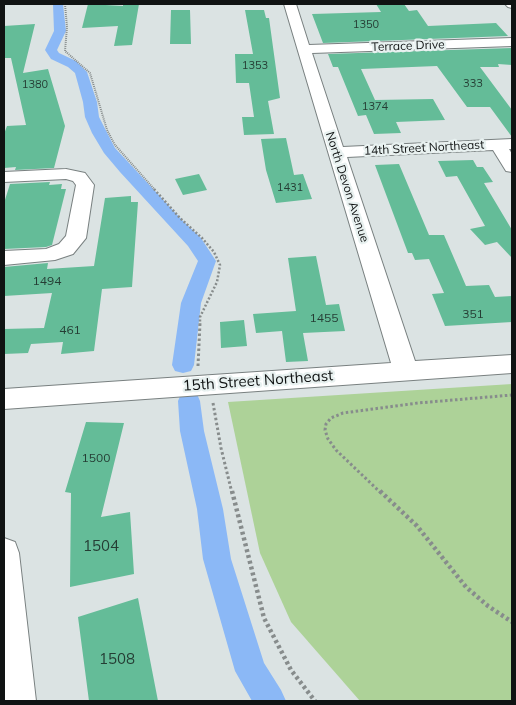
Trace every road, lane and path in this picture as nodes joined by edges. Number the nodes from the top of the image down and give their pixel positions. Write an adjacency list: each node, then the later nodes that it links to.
1 (65, 4): 12 (path)
2 (290, 4): 4 (street, North Devon Avenue)
3 (512, 42): 4 (street, Terrace Drive)
4 (305, 49): 6 (street, North Devon Avenue)
5 (505, 144): 6 (street, 14th Street Northeast); 7 (street)
6 (336, 152): 11 (street, North Devon Avenue)
7 (512, 167)
8 (4, 177): 9 (street)
9 (4, 258)
10 (512, 364): 11 (street, 15th Street Northeast)
11 (406, 371): 12 (street, 15th Street Northeast)
12 (210, 384): 14 (street, 15th Street Northeast); 18 (path)
13 (512, 395): 16 (path)
14 (4, 399)
15 (4, 553): 17 (street)
16 (512, 622)
17 (18, 701)
18 (316, 701)

